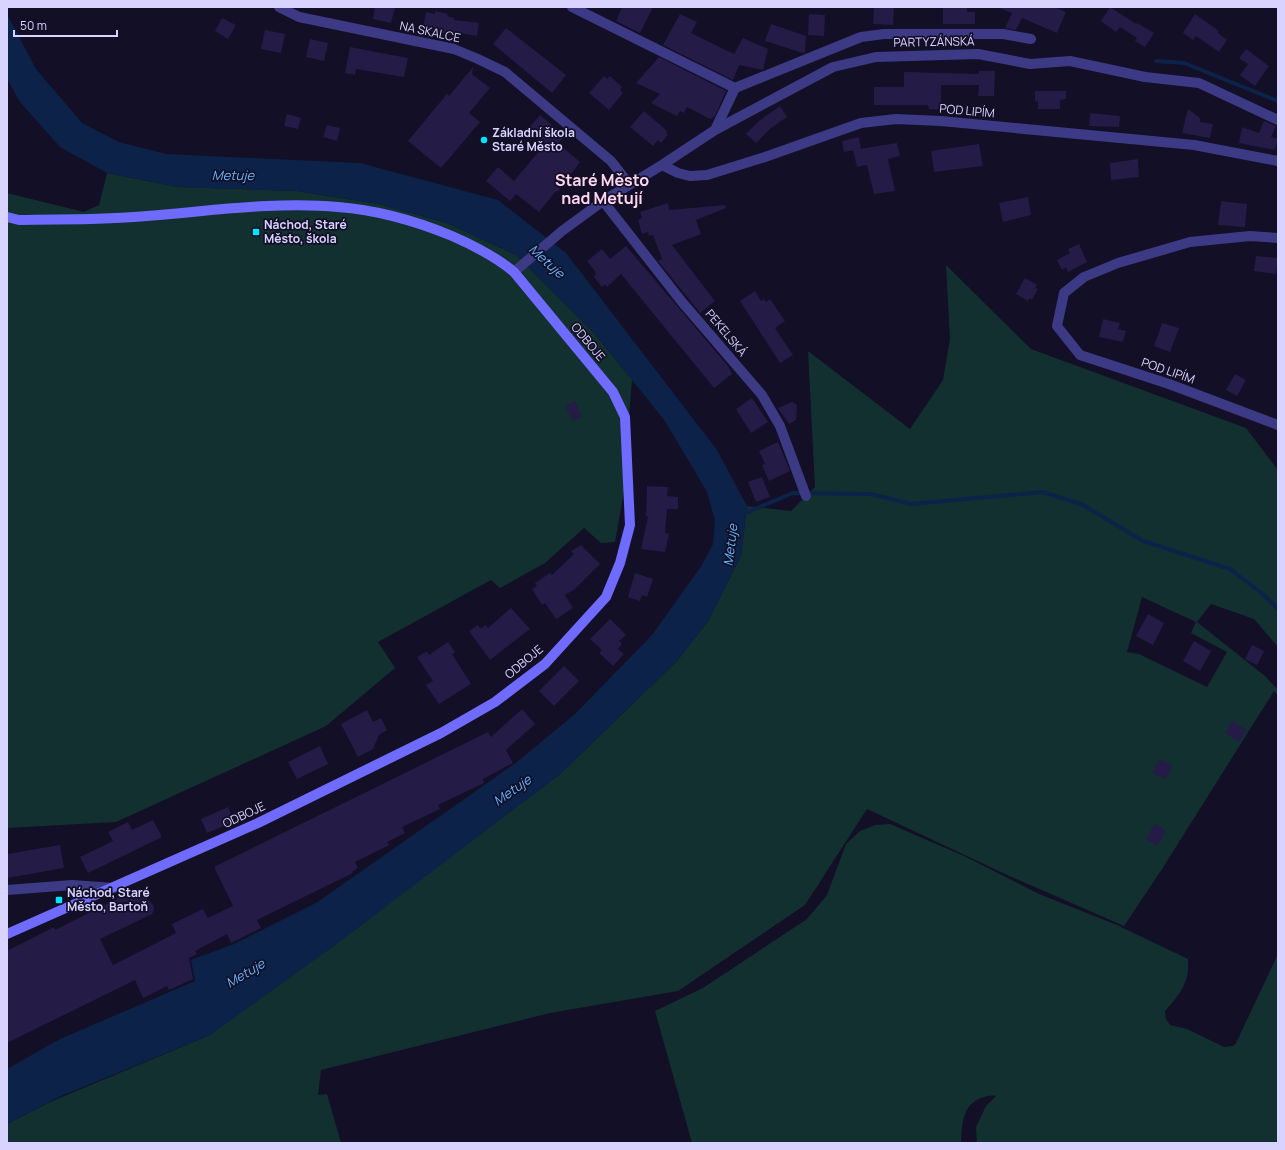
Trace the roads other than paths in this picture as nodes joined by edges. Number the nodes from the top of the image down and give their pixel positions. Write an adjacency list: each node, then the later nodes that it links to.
1 (279, 7): 9 (street, NA SKALCE)
2 (572, 7): 4 (street)
3 (1031, 39): 4 (street, PARTYZÁNSKÁ)
4 (735, 88): 6 (street)
5 (1278, 120): 6 (street, PARTYZÁNSKÁ)
6 (715, 130): 8 (street, PARTYZÁNSKÁ)
7 (1278, 161): 8 (street, POD LIPÍM)
8 (662, 165): 9 (street, PARTYZÁNSKÁ)
9 (629, 184): 10 (street, PARTYZÁNSKÁ)
10 (603, 201): 13 (street, PARTYZÁNSKÁ); 15 (street, PEKELSKÁ)
11 (7, 217): 13 (street, ODBOJE)
12 (1278, 238): 14 (street, POD LIPÍM)
13 (518, 269): 16 (street, ODBOJE)
14 (1278, 425)
15 (806, 496)
16 (114, 888): 17 (street, ODBOJE); 18 (street, ODBOJE)
17 (7, 890)
18 (7, 934)

